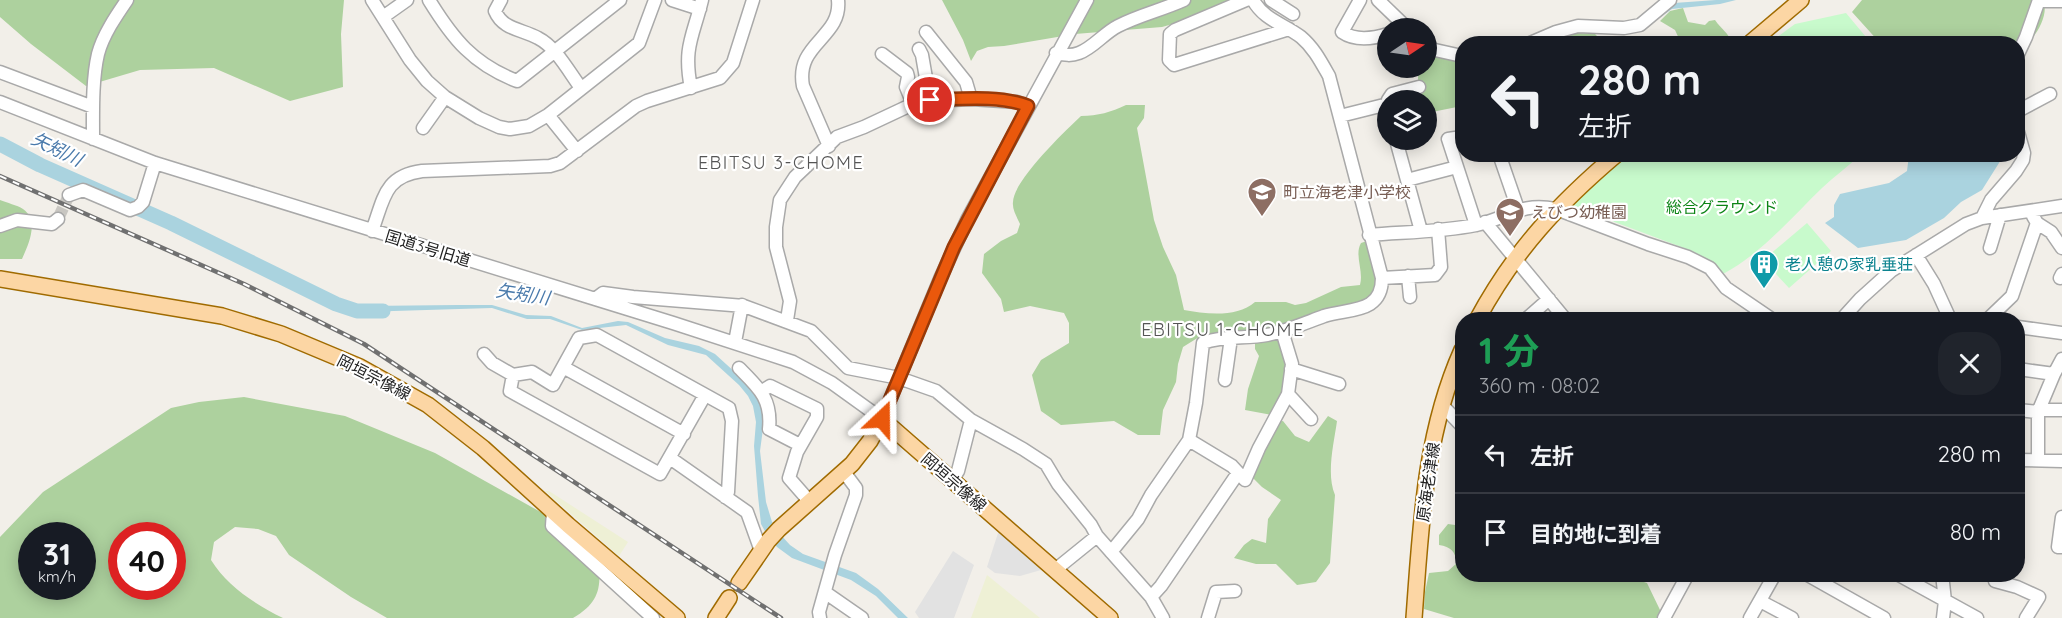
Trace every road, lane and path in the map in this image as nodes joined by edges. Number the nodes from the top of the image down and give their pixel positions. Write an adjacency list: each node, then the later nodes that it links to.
1 (127, 0): 52 (street)
2 (372, 0): 24 (street)
3 (407, 0): 24 (street)
4 (429, 0): 34 (street)
5 (501, 0): 34 (street)
6 (620, 0): 34 (street)
7 (655, 0): 40 (street)
8 (672, 0): 22 (street)
9 (753, 0): 41 (street)
10 (838, 0): 58 (street)
11 (1087, 0): 35 (street)
12 (1184, 0): 35 (street)
13 (1246, 0): 26 (street)
14 (1253, 0): 26 (street)
15 (1271, 0): 23 (street)
16 (1360, 0): 30 (street)
17 (1378, 0): 25 (street)
18 (1670, 0): 28 (street)
19 (1801, 0): 29 (main road)
20 (2039, 0): 21 (street); 31 (street)
21 (2062, 1)
22 (701, 4): 41 (street)
23 (1293, 14)
24 (383, 17): 44 (street)
25 (1393, 18)
26 (1289, 29): 54 (street)
27 (926, 32): 45 (street)
28 (1547, 36)
29 (1758, 36)
30 (1377, 38)
31 (2025, 39)
32 (919, 49): 46 (street)
33 (1437, 50): 37 (street)
34 (553, 51): 40 (street)
35 (1056, 53): 50 (street)
36 (882, 54): 48 (street)
37 (1455, 54)
38 (0, 72): 52 (street)
39 (1419, 87): 42 (street)
40 (581, 88): 53 (street)
41 (691, 88): 60 (street)
42 (1407, 90)
43 (2050, 94): 51 (street)
44 (445, 98): 53 (street); 55 (street)
45 (971, 99): 46 (street); 50 (street)
46 (930, 100): 48 (street)
47 (0, 102): 57 (street, 国道3号旧道)
48 (913, 104): 58 (street)
49 (1377, 105): 54 (street)
50 (1028, 106): 117 (street)
51 (2025, 107)
52 (93, 108): 57 (street)
53 (548, 115): 60 (street)
54 (1340, 116): 83 (street)
55 (423, 128)
56 (1455, 138): 61 (street)
57 (93, 139): 66 (street, 国道3号旧道)
58 (829, 146): 102 (street)
59 (1399, 150): 68 (street)
60 (577, 151): 81 (street)
61 (1455, 161)
62 (1455, 162): 67 (street)
63 (1502, 162): 72 (street)
64 (1608, 162): 71 (main road)
65 (2022, 162): 75 (street)
66 (155, 163): 69 (street); 81 (street, 国道3号旧道)
67 (1457, 167): 68 (street); 77 (street)
68 (1407, 180): 82 (street)
69 (69, 195)
70 (2062, 206): 73 (street)
71 (1557, 208): 72 (street); 87 (main road); 98 (street)
72 (1518, 209): 77 (street)
73 (2031, 210): 74 (street); 78 (street)
74 (2000, 215): 75 (street); 84 (street)
75 (1982, 218): 86 (street)
76 (58, 219): 79 (street)
77 (1481, 223): 80 (street); 87 (street)
78 (2037, 223): 85 (street); 101 (street)
79 (0, 226)
80 (1438, 229): 82 (street); 88 (street)
81 (372, 231): 92 (street, 国道3号旧道)
82 (1421, 231): 83 (street)
83 (1369, 235): 89 (street)
84 (1990, 248)
85 (2062, 248)
86 (1916, 255): 99 (street); 100 (street)
87 (1515, 259): 93 (street); 95 (main road)
88 (1408, 276): 89 (street); 91 (street)
89 (1382, 278): 104 (street)
90 (0, 279): 143 (main road, 岡垣宗像線)
91 (1410, 297)
92 (595, 299): 94 (street); 107 (street, 国道3号旧道)
93 (1549, 299): 96 (street); 97 (street)
94 (742, 305): 102 (street); 107 (street)
95 (1482, 312)
96 (1534, 312)
97 (1560, 312)
98 (1761, 312)
99 (1849, 312)
100 (1947, 312)
101 (1995, 312)
102 (787, 321): 117 (street)
103 (2025, 328): 105 (street)
104 (1282, 332): 106 (street); 112 (street)
105 (2062, 333)
106 (1232, 338): 118 (street); 132 (street)
107 (735, 342): 127 (street, 国道3号旧道)
108 (484, 354): 116 (street)
109 (2062, 359): 115 (street)
110 (563, 367): 116 (street); 122 (street); 131 (street)
111 (739, 368): 120 (street)
112 (1291, 369): 119 (street); 121 (street)
113 (1455, 369): 123 (main road, 原海老津線)
114 (2025, 370): 115 (street)
115 (2054, 374): 126 (street)
116 (513, 375): 134 (street)
117 (899, 378): 127 (street); 130 (street)
118 (1225, 380)
119 (1339, 384)
120 (762, 391): 133 (street); 133 (street)
121 (1288, 394): 128 (street); 139 (street)
122 (705, 395): 131 (street); 141 (street)
123 (1442, 405): 129 (street); 171 (main road, 原海老津線)
124 (2062, 410): 126 (street)
125 (2025, 411): 126 (street)
126 (2038, 412): 136 (street)
127 (882, 419): 138 (main road); 140 (main road, 岡垣宗像線)
128 (1311, 419)
129 (1455, 419)
130 (971, 420): 140 (street); 145 (street)
131 (684, 434): 134 (street)
132 (1189, 440): 139 (street); 148 (street)
133 (800, 445): 142 (street)
134 (670, 458): 141 (street)
135 (2025, 460): 136 (street)
136 (2038, 460): 137 (street)
137 (2062, 461)
138 (844, 472): 142 (main road); 158 (street)
139 (1238, 473): 159 (street)
140 (952, 480): 149 (main road, 岡垣宗像線)
141 (725, 497): 146 (street)
142 (810, 502): 146 (main road)
143 (553, 511): 163 (street); 164 (main road, 岡垣宗像線)
144 (2062, 517): 147 (street)
145 (1097, 536): 148 (street); 149 (street)
146 (764, 546): 156 (main road)
147 (2062, 547)
148 (1111, 552): 159 (street)
149 (1055, 570): 168 (main road, 岡垣宗像線)
150 (1684, 582): 172 (street)
151 (1771, 582): 161 (street)
152 (1820, 582): 175 (street)
153 (1911, 582): 162 (street)
154 (1943, 582): 162 (street)
155 (1999, 582): 178 (street)
156 (739, 583)
157 (1234, 591): 170 (street)
158 (826, 593): 166 (street); 167 (street)
159 (1151, 597): 169 (street)
160 (729, 598): 165 (main road)
161 (1760, 601): 173 (street); 174 (street)
162 (1945, 601): 176 (street); 177 (street)
163 (653, 618)
164 (677, 618)
165 (716, 618)
166 (820, 618)
167 (862, 618)
168 (1110, 618)
169 (1163, 618)
170 (1208, 618)
171 (1414, 618)
172 (1664, 618)
173 (1750, 618)
174 (1792, 618)
175 (1884, 618)
176 (1942, 618)
177 (1977, 618)
178 (2026, 618)

